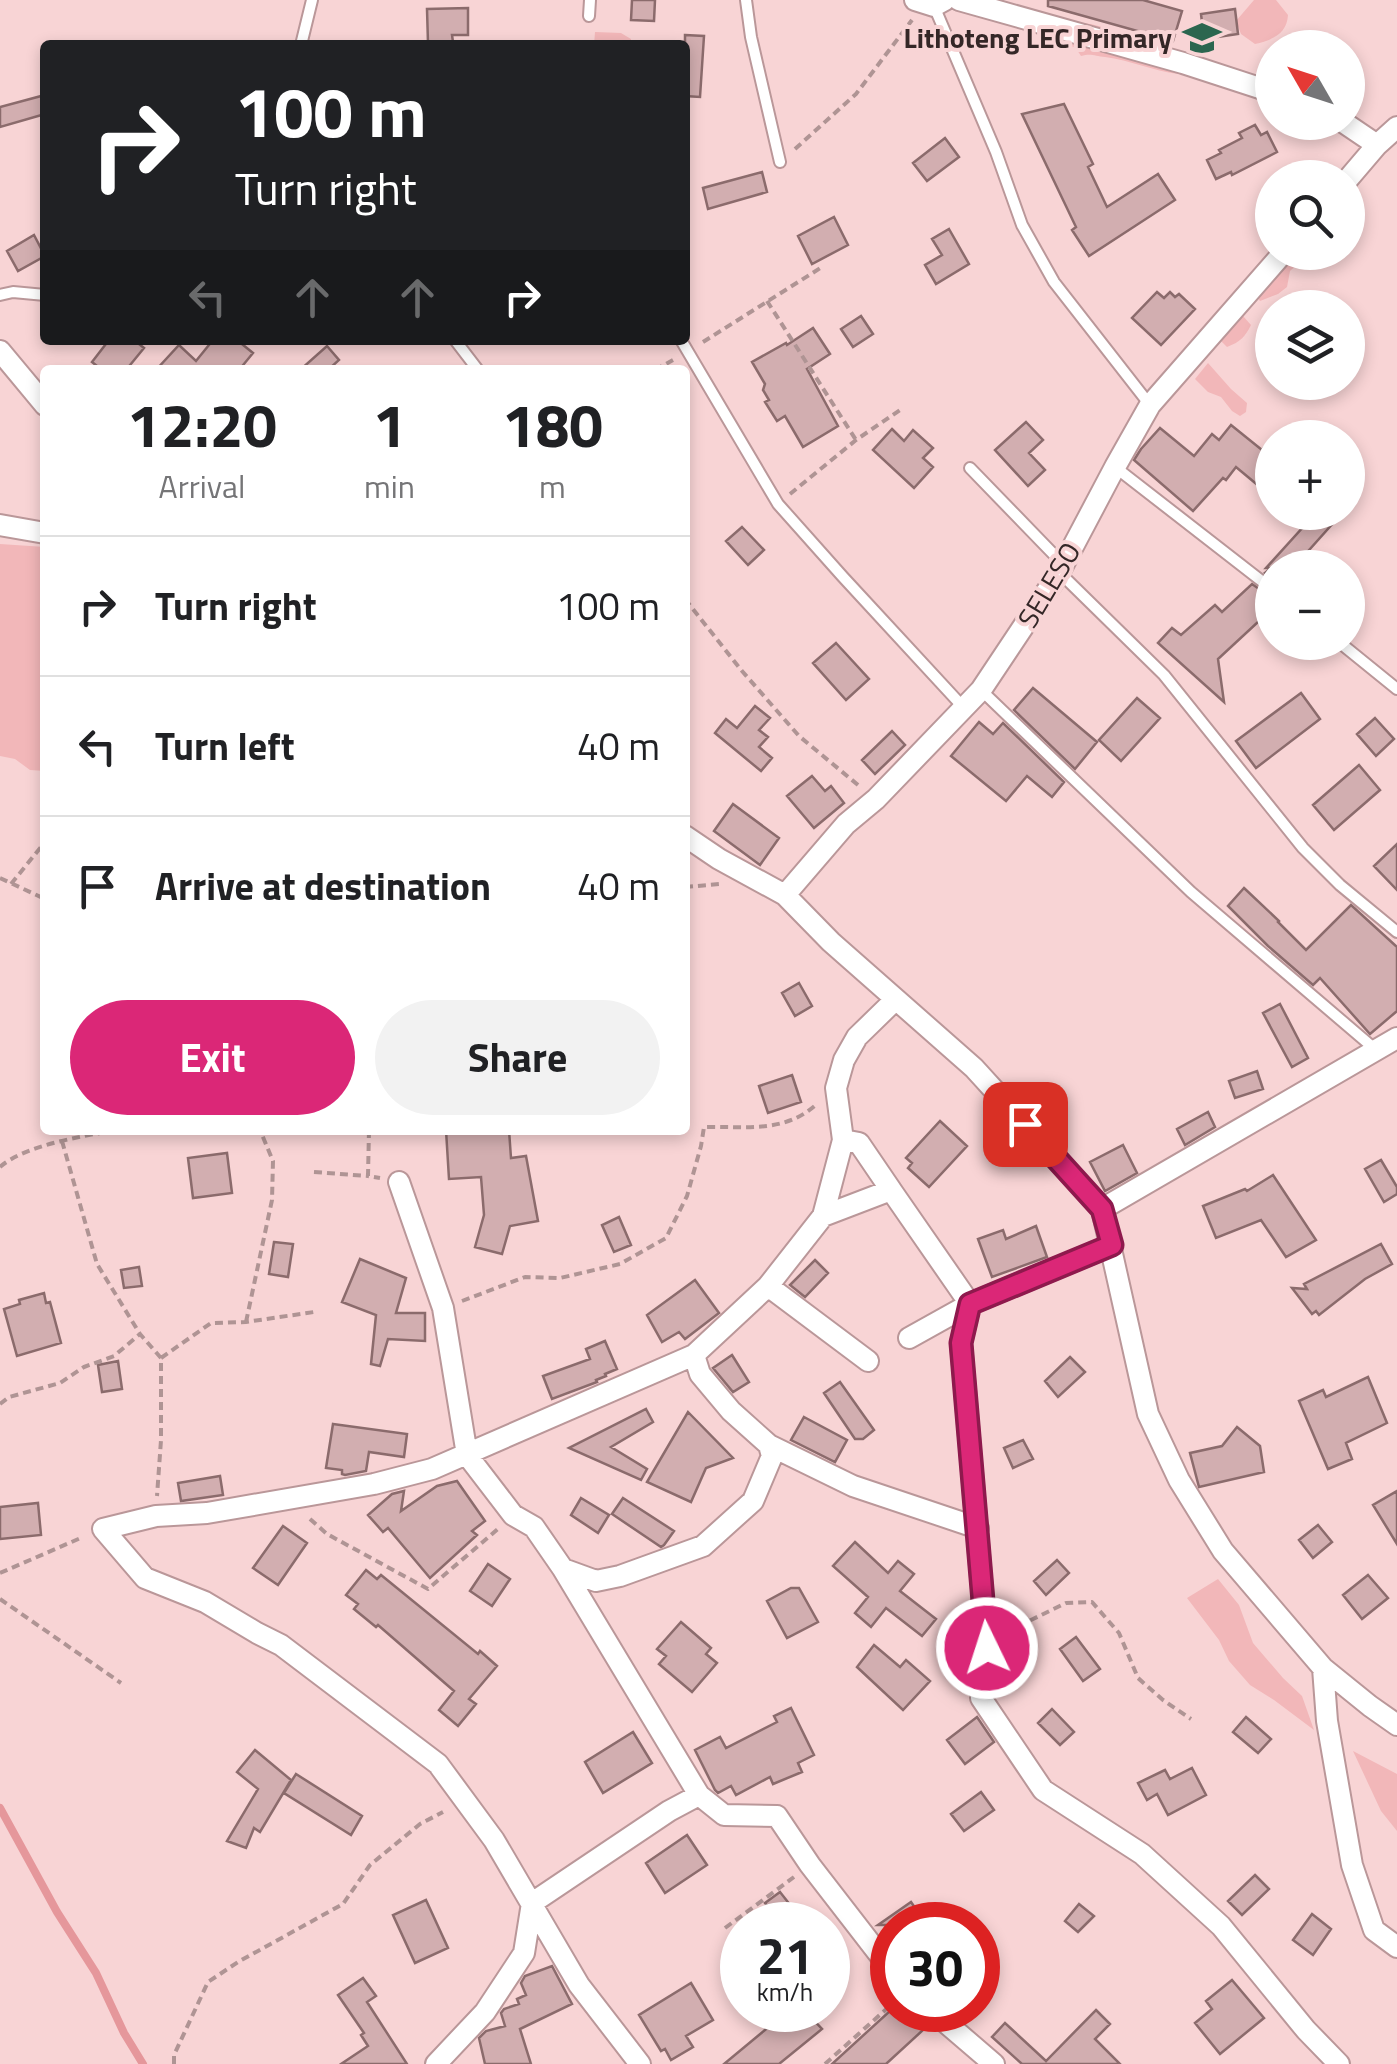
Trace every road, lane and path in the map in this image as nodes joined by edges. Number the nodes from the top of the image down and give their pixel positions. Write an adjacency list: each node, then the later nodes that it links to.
1 (312, 0): 7 (lane)
2 (590, 0): 6 (lane)
3 (746, 0): 13 (lane)
4 (959, 0): 8 (street)
5 (926, 1): 13 (path); 26 (lane)
6 (589, 16)
7 (303, 40)
8 (1255, 86)
9 (1397, 127): 11 (street)
10 (1365, 136): 11 (street)
11 (1378, 145): 12 (street)
12 (1365, 160)
13 (780, 162)
14 (822, 267): 18 (path)
15 (1268, 270): 26 (street, SELESO)
16 (0, 295): 17 (lane)
17 (40, 295)
18 (766, 300): 22 (path); 28 (path)
19 (459, 345): 23 (lane)
20 (683, 345): 22 (lane)
21 (0, 351): 25 (street)
22 (686, 352): 24 (path); 31 (lane)
23 (474, 365)
24 (663, 365)
25 (40, 399)
26 (1150, 406): 29 (street, SELESO)
27 (900, 410): 28 (path)
28 (856, 440): 31 (path)
29 (1115, 467): 34 (street, SELESO); 35 (lane)
30 (970, 468): 34 (lane)
31 (778, 504): 40 (lane)
32 (0, 525): 33 (street)
33 (40, 532)
34 (1061, 569): 39 (street, SELESO); 48 (lane)
35 (1255, 577)
36 (690, 605): 41 (path)
37 (1362, 660): 38 (lane)
38 (1397, 688)
39 (981, 690): 40 (street, SELESO); 51 (lane)
40 (965, 709): 41 (street, SELESO)
41 (876, 799): 46 (street, SELESO)
42 (690, 839): 46 (street)
43 (40, 848): 45 (path)
44 (0, 878): 45 (path)
45 (12, 884): 47 (path)
46 (785, 894): 49 (street)
47 (40, 897)
48 (1397, 932)
49 (895, 1000): 52 (street); 63 (street)
50 (1397, 1038): 51 (street)
51 (1377, 1051): 63 (street)
52 (836, 1088): 56 (street); 68 (path)
53 (92, 1135): 57 (path)
54 (262, 1135): 70 (path)
55 (368, 1135): 60 (path)
56 (843, 1140): 62 (street); 64 (street)
57 (62, 1141): 58 (path); 71 (path)
58 (0, 1167)
59 (314, 1172): 60 (path)
60 (368, 1176): 61 (path)
61 (399, 1182): 68 (street)
62 (891, 1190): 64 (street); 67 (street)
63 (1102, 1209): 65 (street)
64 (823, 1216): 66 (street)
65 (1112, 1245): 67 (street); 88 (street)
66 (768, 1286): 73 (street); 75 (street)
67 (970, 1304): 72 (street); 82 (street)
68 (444, 1308): 78 (street)
69 (314, 1312): 70 (path)
70 (246, 1322): 74 (path)
71 (140, 1334): 74 (path); 76 (path)
72 (909, 1338)
73 (694, 1355): 77 (street); 78 (street)
74 (161, 1358): 81 (path)
75 (868, 1362)
76 (0, 1404)
77 (768, 1445): 82 (street); 84 (street)
78 (467, 1455): 79 (street); 80 (street)
79 (289, 1497): 80 (path); 81 (street)
80 (514, 1515): 84 (street)
81 (156, 1516): 83 (street)
82 (978, 1528): 87 (street)
83 (103, 1529): 85 (path); 93 (street)
84 (563, 1568): 92 (street)
85 (0, 1573)
86 (0, 1599): 89 (path)
87 (987, 1648): 90 (path); 106 (street)
88 (1323, 1668): 91 (street); 98 (street)
89 (121, 1683)
90 (1191, 1719)
91 (1397, 1726)
92 (699, 1796): 94 (street); 96 (street)
93 (465, 1800): 96 (street); 101 (path)
94 (810, 1865): 95 (path); 97 (street)
95 (760, 1902)
96 (532, 1903): 102 (street); 103 (street)
97 (870, 1943)
98 (1397, 1947)
99 (870, 2024): 104 (path)
100 (957, 2032): 105 (street)
101 (174, 2064)
102 (436, 2064)
103 (640, 2064)
104 (825, 2064)
105 (994, 2064)
106 (1339, 2064)

